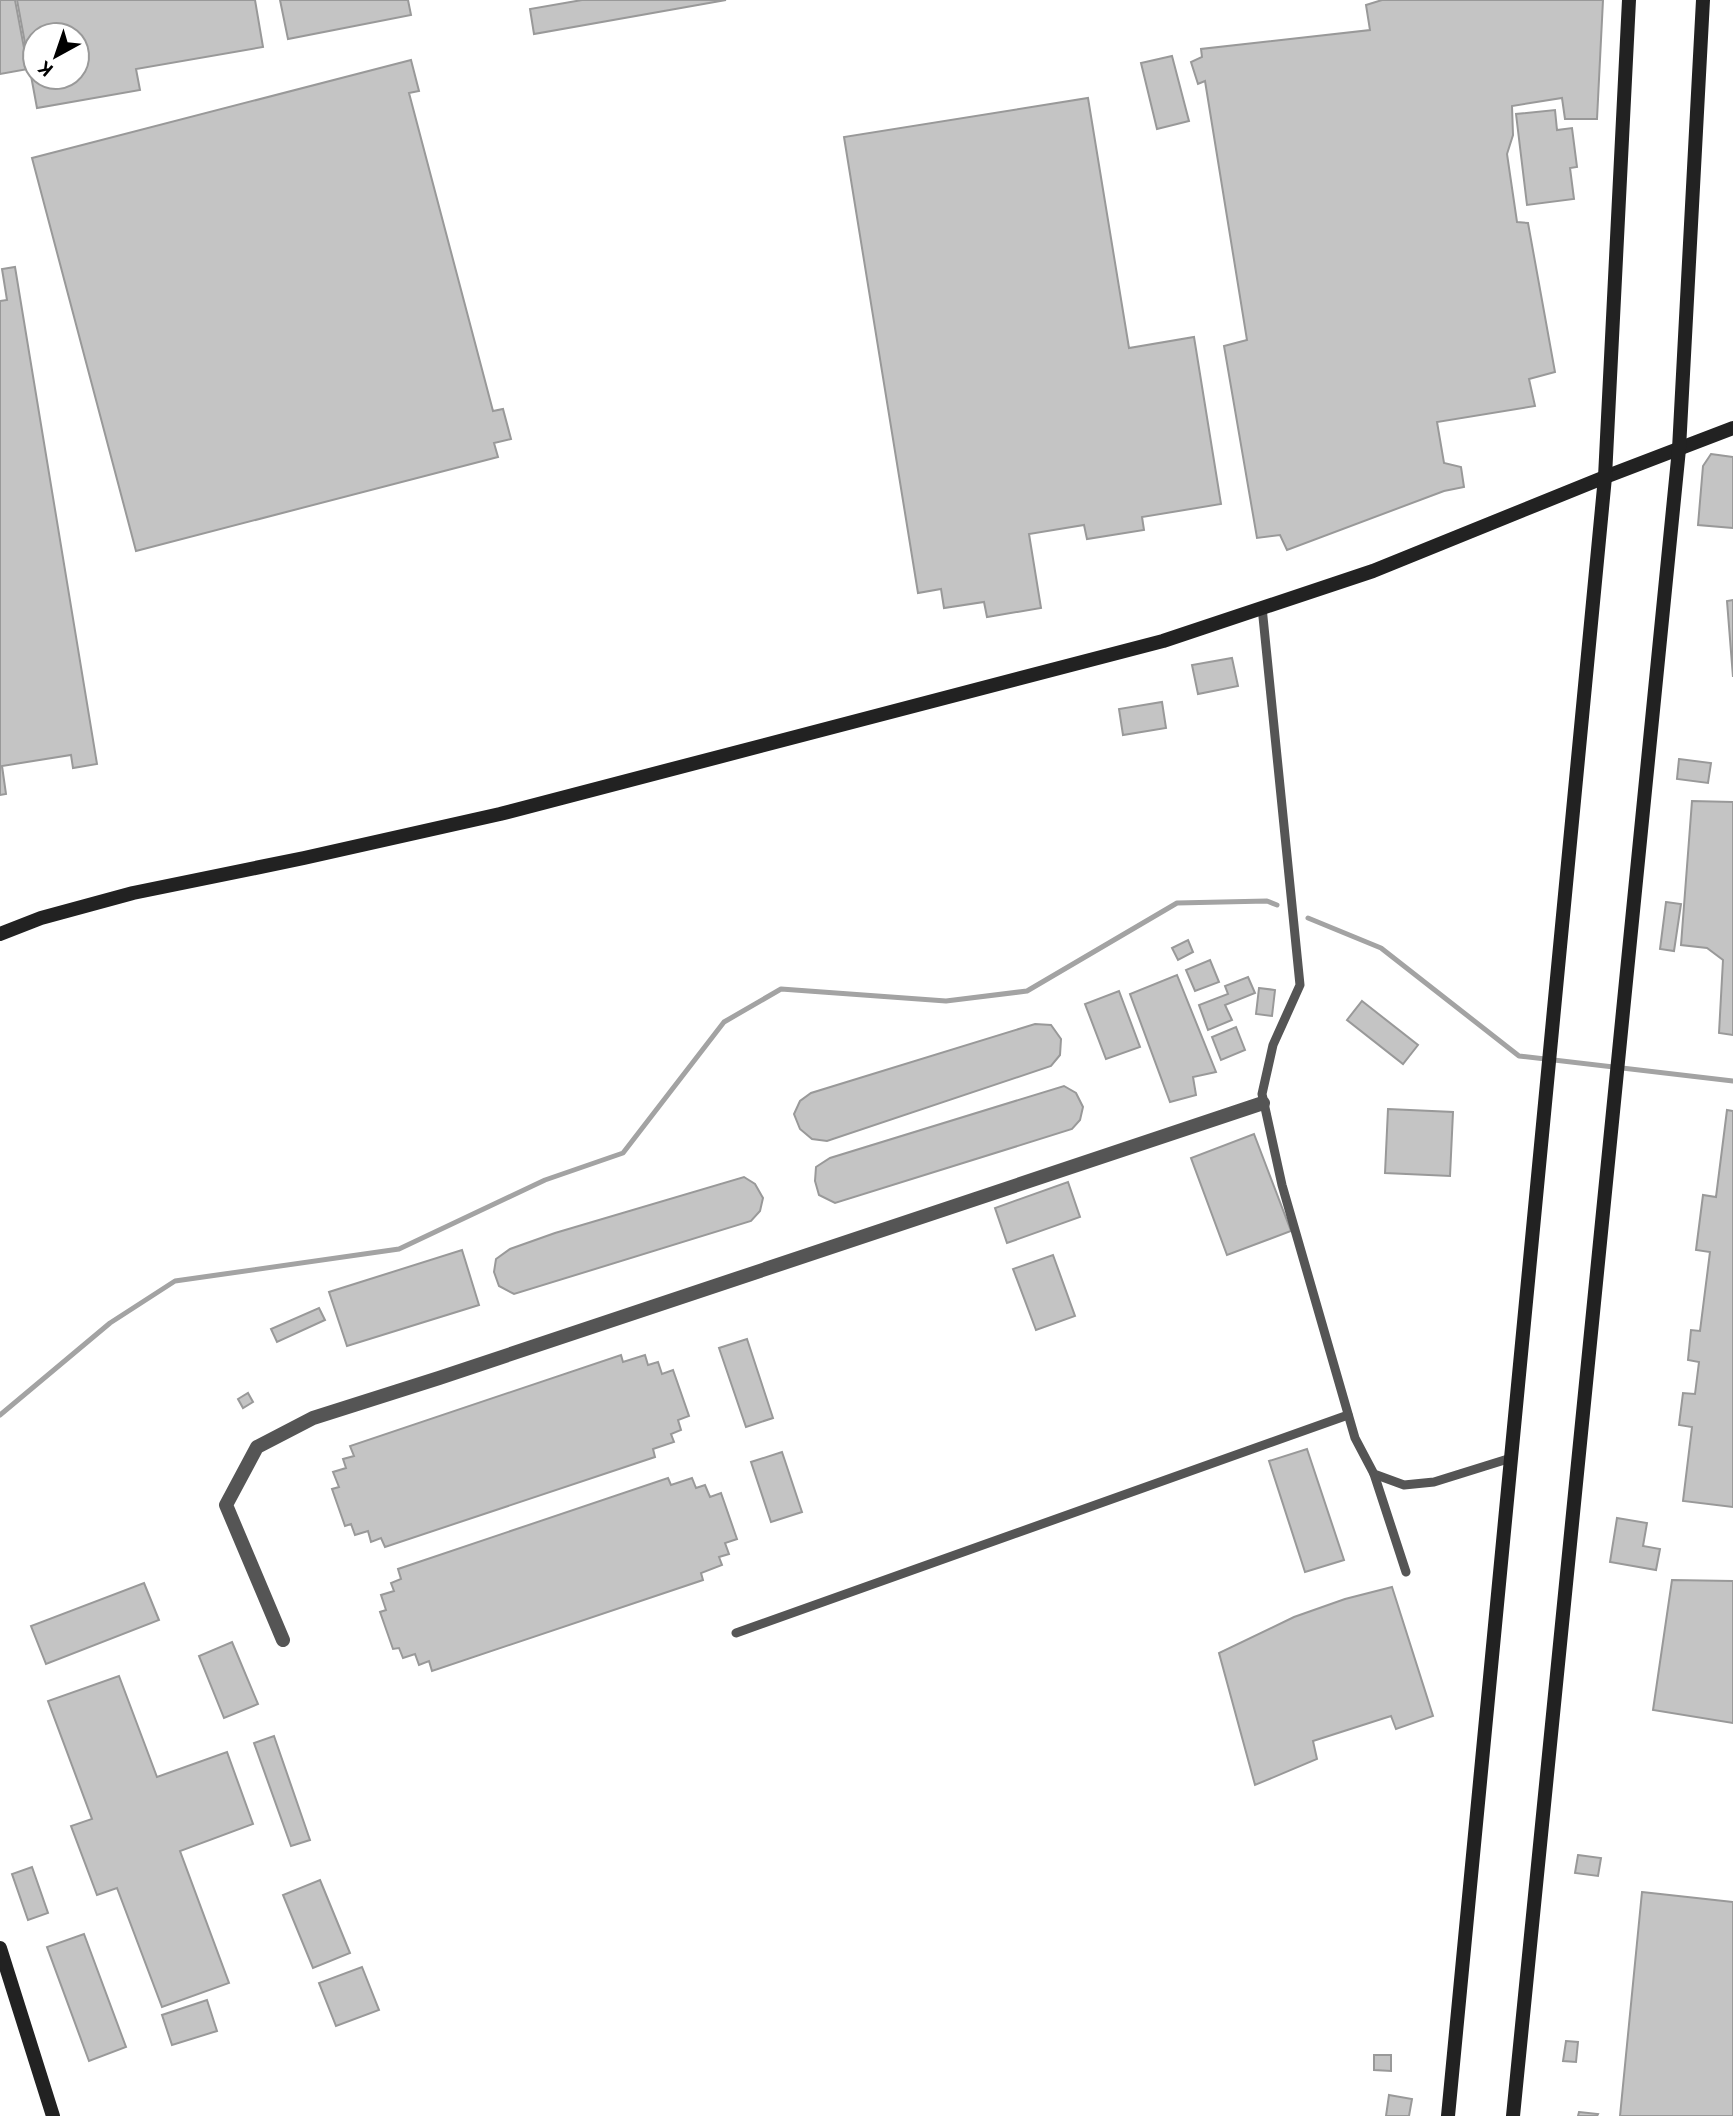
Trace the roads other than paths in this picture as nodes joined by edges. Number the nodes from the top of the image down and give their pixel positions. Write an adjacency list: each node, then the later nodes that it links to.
1 (1629, 0): 5 (street)
2 (1703, 0): 4 (street)
3 (1733, 428): 4 (street)
4 (1679, 449): 5 (street); 18 (street)
5 (1605, 477): 6 (street); 10 (street)
6 (1262, 607): 7 (street); 8 (lane)
7 (0, 934)
8 (1263, 1103): 9 (lane); 14 (street)
9 (1348, 1415): 11 (lane); 13 (lane)
10 (1511, 1458): 11 (lane); 17 (street)
11 (1374, 1474): 12 (lane)
12 (1406, 1572)
13 (736, 1633)
14 (283, 1640)
15 (0, 1948): 16 (street)
16 (53, 2116)
17 (1448, 2116)
18 (1513, 2116)

